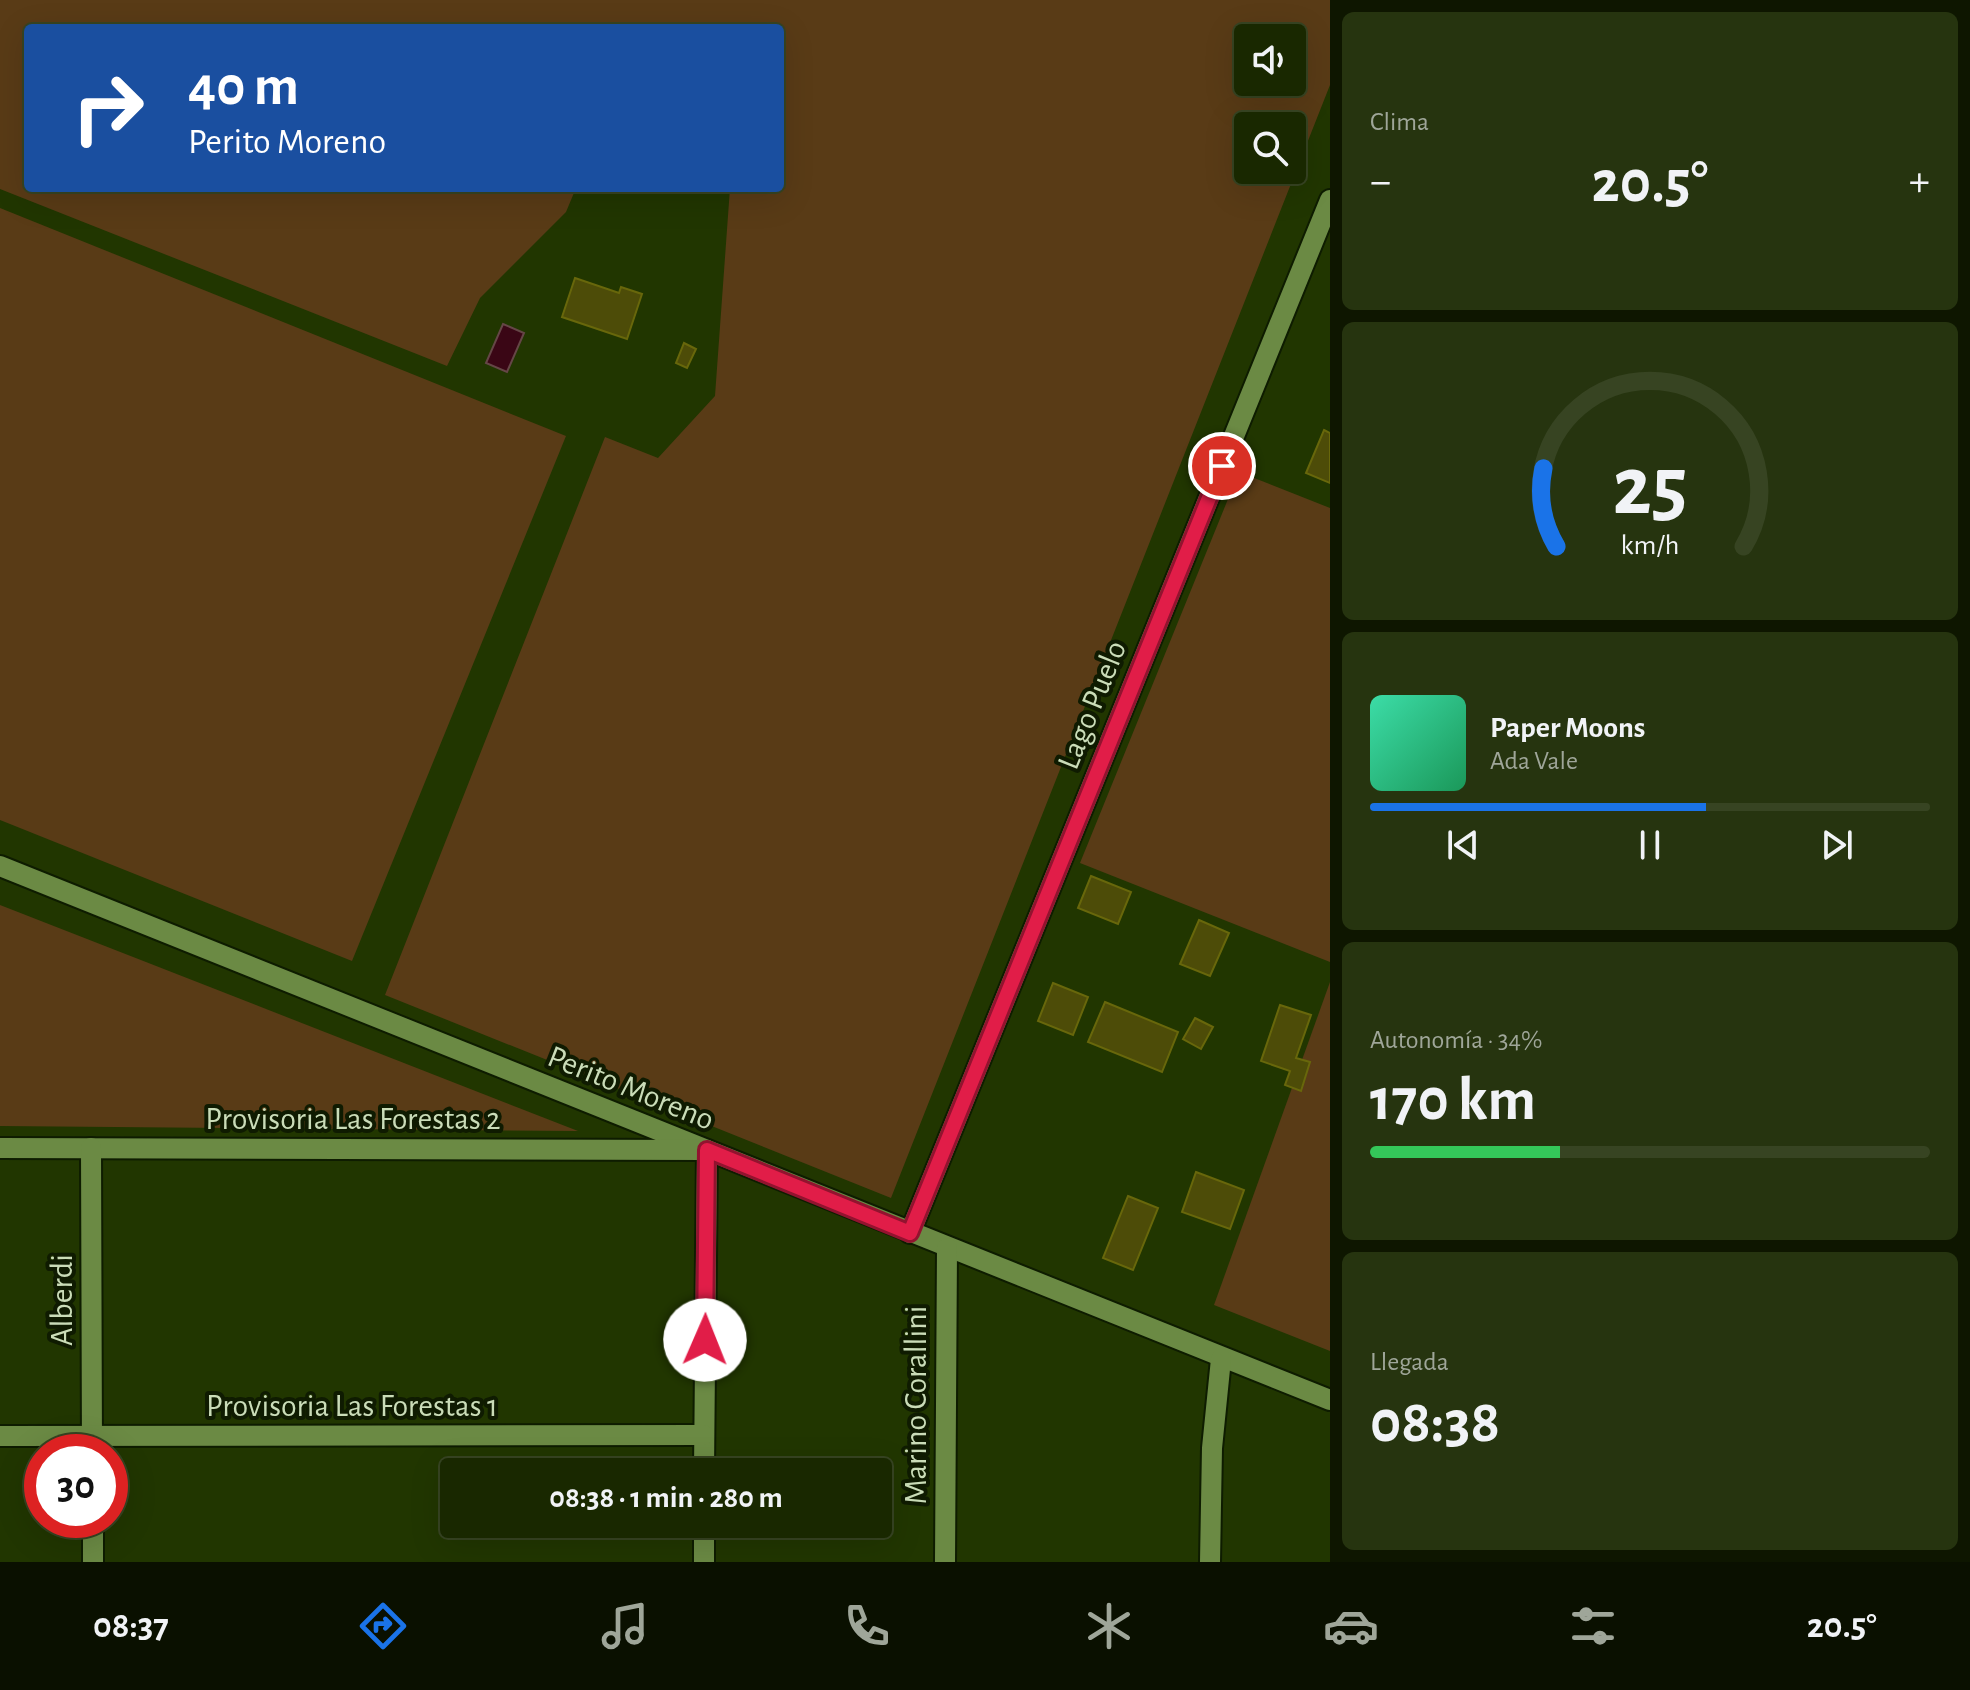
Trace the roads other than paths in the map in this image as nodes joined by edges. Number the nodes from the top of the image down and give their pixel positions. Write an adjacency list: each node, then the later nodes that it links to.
1 (1330, 200): 6 (street, Lago Puelo)
2 (0, 866): 5 (street, Perito Moreno)
3 (0, 1148): 4 (street, Provisoria Las Forestas 2)
4 (91, 1148): 5 (street, Provisoria Las Forestas 2); 10 (street, Alberdi)
5 (707, 1150): 6 (street, Perito Moreno); 11 (street)
6 (910, 1233): 7 (street, Perito Moreno)
7 (947, 1248): 8 (street, Perito Moreno); 20 (street, Marino Corallini)
8 (1221, 1359): 9 (street, Perito Moreno); 21 (street)
9 (1330, 1400)
10 (92, 1434)
11 (704, 1435): 14 (street, Provisoria Las Forestas 1); 15 (street)
12 (0, 1436): 13 (street, Provisoria Las Forestas 1)
13 (24, 1438)
14 (128, 1443)
15 (704, 1458)
16 (93, 1538): 18 (street)
17 (704, 1538): 19 (street)
18 (93, 1562)
19 (704, 1562)
20 (945, 1562)
21 (1210, 1562)

